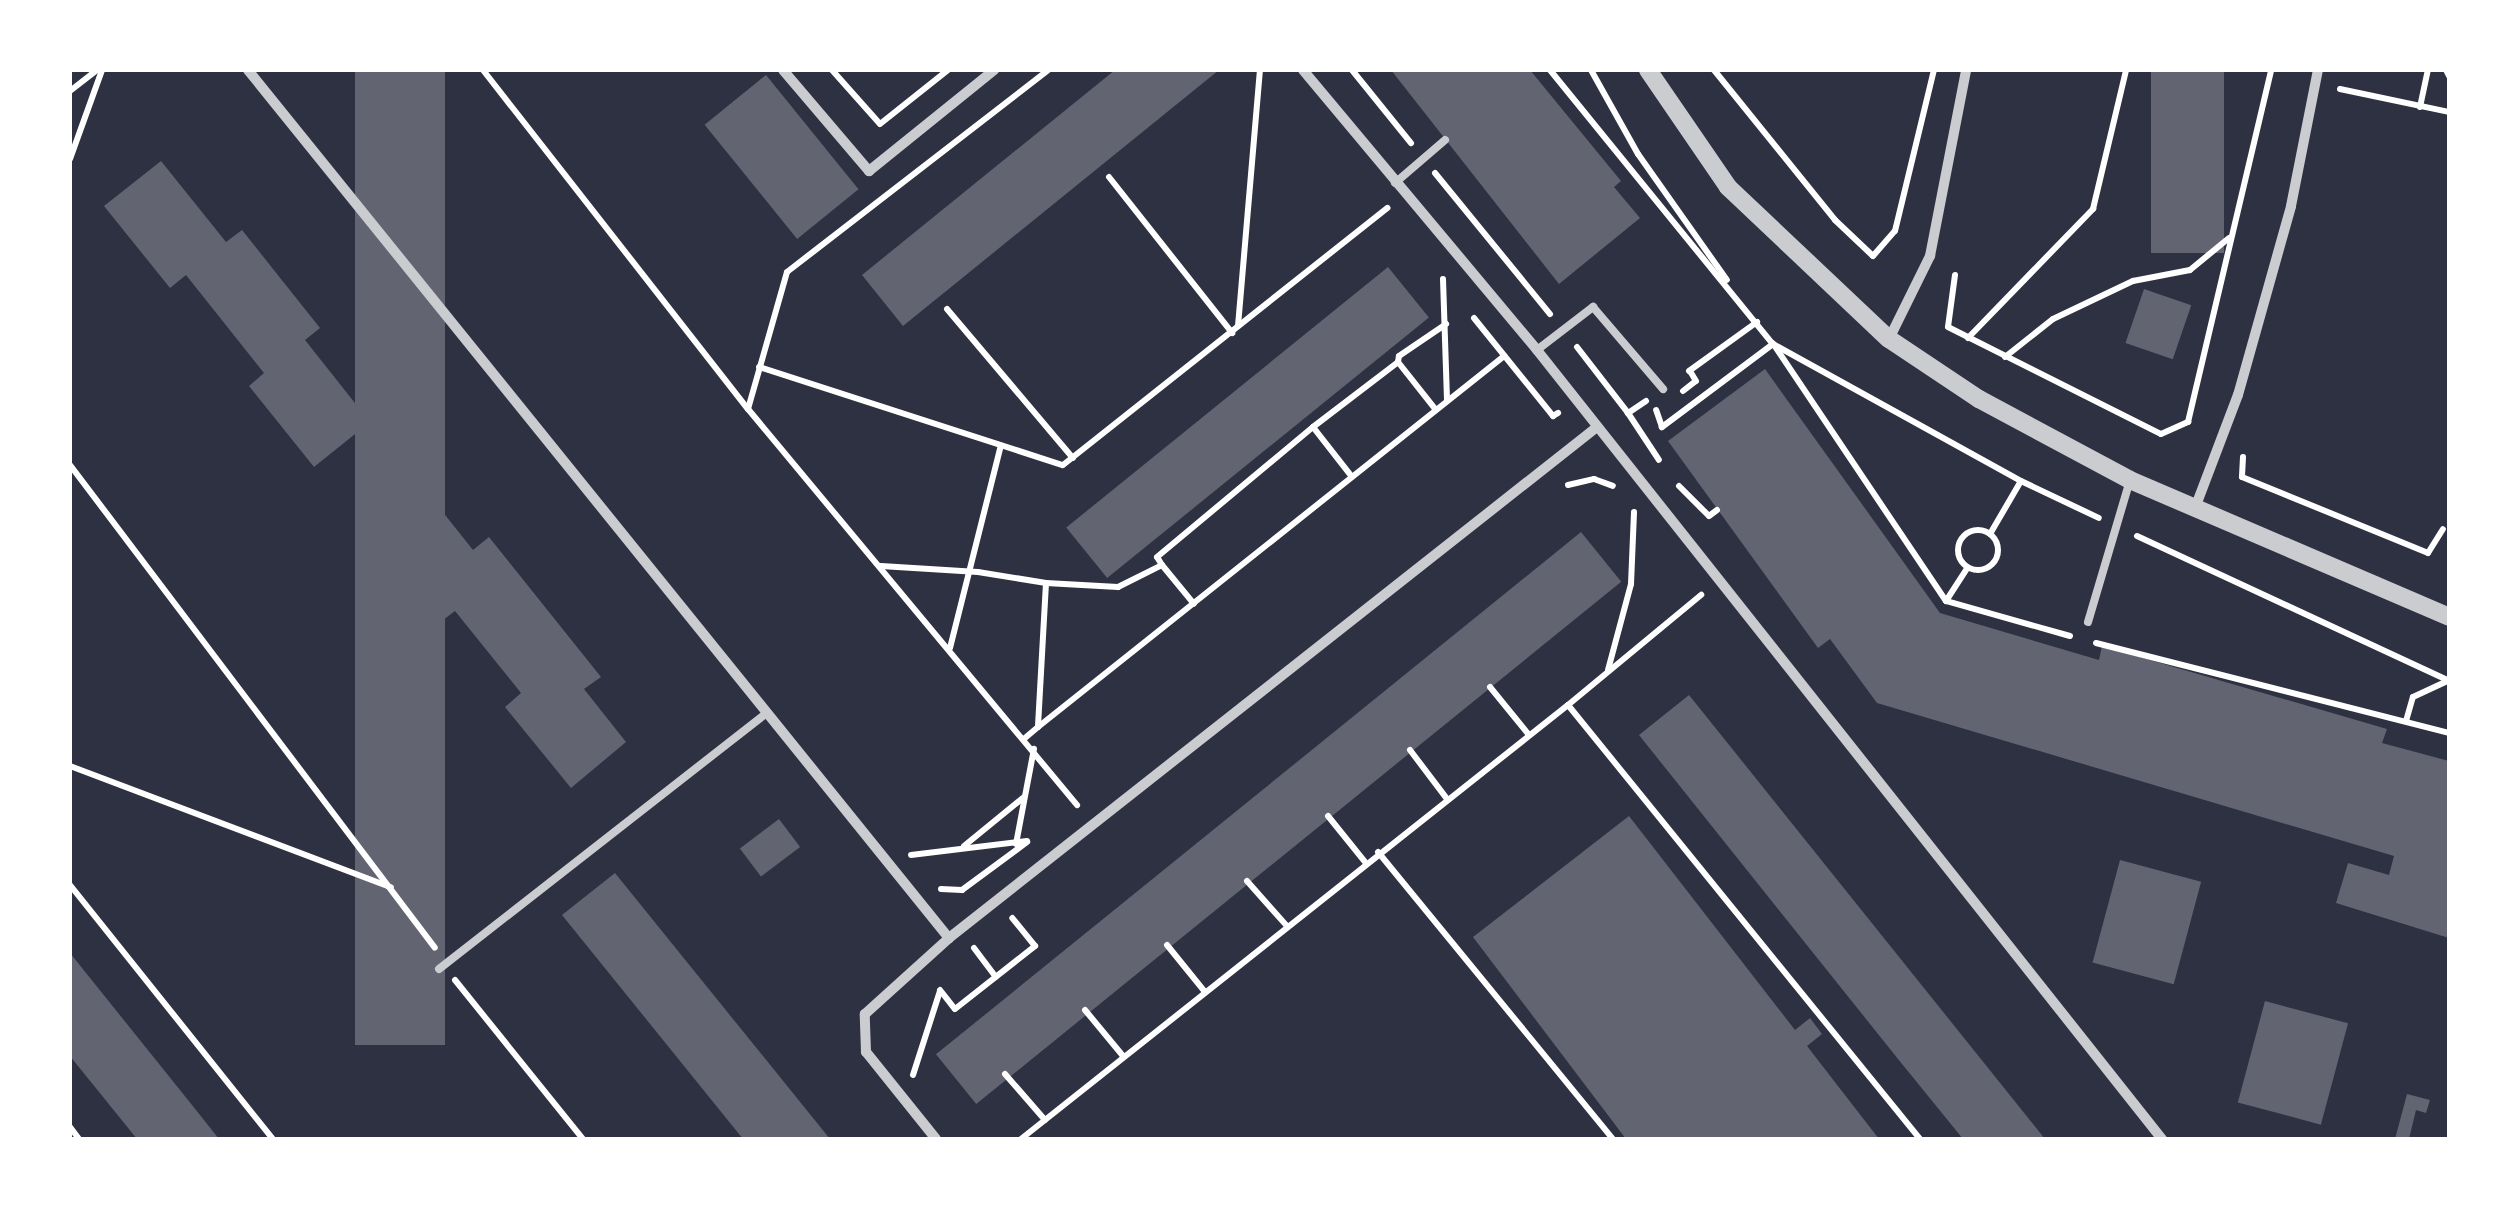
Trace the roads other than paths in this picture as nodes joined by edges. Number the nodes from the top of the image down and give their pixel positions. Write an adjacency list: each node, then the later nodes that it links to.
1 (248, 70): 18 (street)
2 (783, 70): 3 (street)
3 (994, 70)
4 (1303, 70): 9 (street)
5 (1648, 70): 10 (street)
6 (1966, 70): 10 (street)
7 (2318, 70): 15 (street)
8 (1444, 140): 9 (lane)
9 (1395, 184): 11 (street)
10 (1889, 339): 14 (street)
11 (1537, 350): 12 (lane); 13 (street)
12 (1663, 389)
13 (1597, 426): 19 (street); 22 (street)
14 (2130, 480): 15 (street); 17 (lane)
15 (2194, 508): 16 (street)
16 (2449, 617)
17 (2088, 622)
18 (767, 713): 19 (street); 20 (lane)
19 (949, 938): 21 (street)
20 (442, 966)
21 (936, 1139)
22 (2162, 1139)

